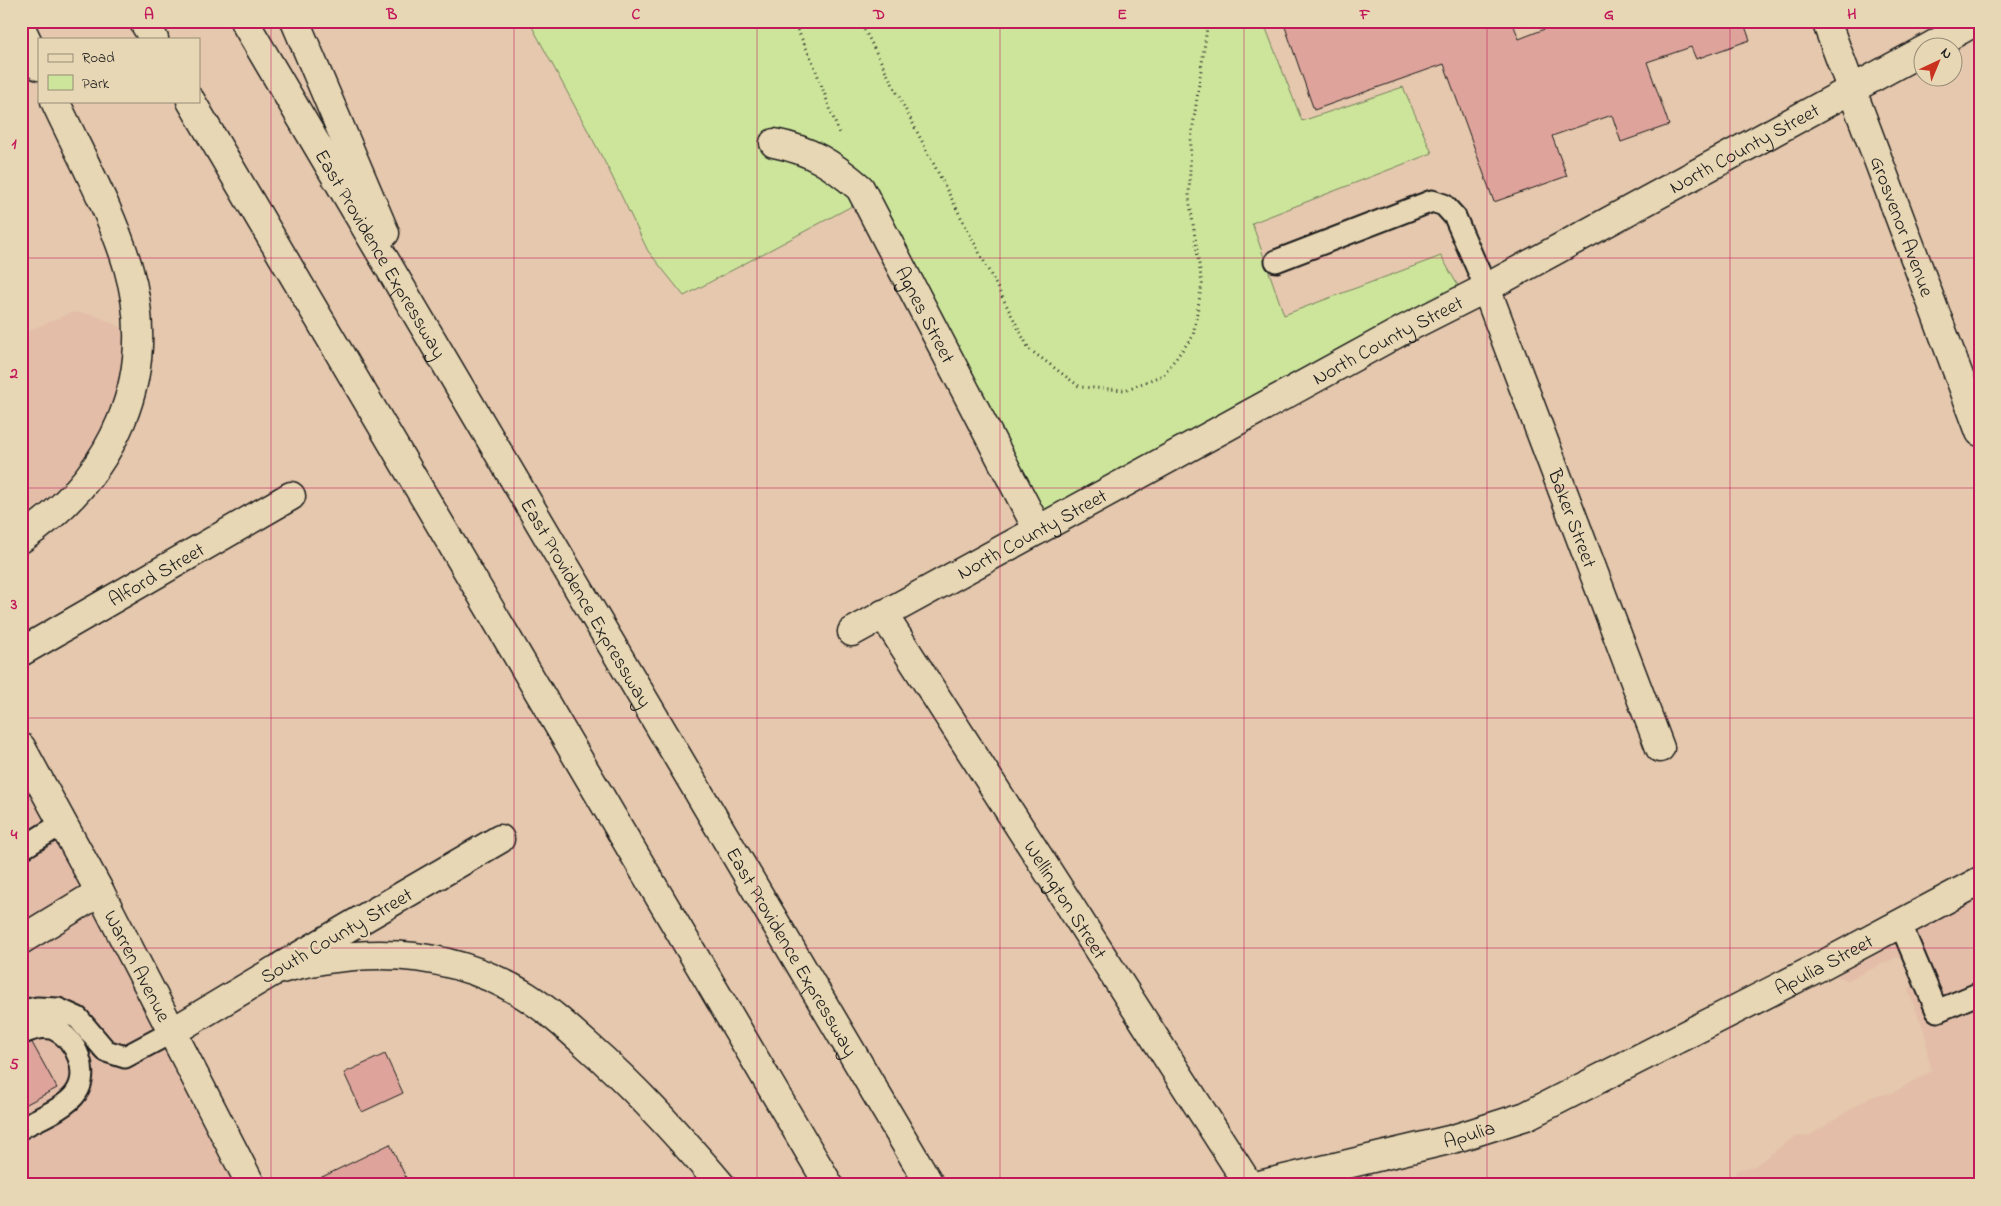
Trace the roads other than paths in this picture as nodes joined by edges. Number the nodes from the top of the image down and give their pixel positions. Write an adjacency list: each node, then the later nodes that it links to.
1 (143, 21): 7 (main road)
2 (244, 21): 17 (main road, East Providence Expressway)
3 (295, 21): 17 (main road)
4 (1826, 21): 11 (main road, Grosvenor Avenue)
5 (1976, 21): 8 (main road)
6 (21, 28): 10 (main road)
7 (153, 38)
8 (1946, 38)
9 (1914, 55): 11 (main road, North County Street)
10 (38, 64)
11 (1851, 89): 16 (main road, North County Street); 18 (main road, Grosvenor Avenue)
12 (55, 102): 21 (main road)
13 (191, 102): 43 (main road)
14 (774, 144): 20 (main road, Agnes Street)
15 (1276, 261): 16 (lane)
16 (1486, 288): 20 (main road, North County Street); 26 (main road, Baker Street)
17 (429, 336): 44 (main road, East Providence Expressway)
18 (1980, 432)
19 (291, 496): 24 (main road, Alford Street)
20 (1038, 530): 22 (main road, North County Street)
21 (21, 539)
22 (883, 614): 23 (main road, North County Street); 45 (main road, Wellington Street)
23 (852, 632)
24 (21, 652)
25 (21, 747): 27 (main road, Warren Avenue)
26 (1660, 748)
27 (63, 823): 29 (lane); 31 (main road, Warren Avenue)
28 (500, 839): 34 (main road, South County Street)
29 (21, 849)
30 (1980, 881): 32 (main road, Apulia Street)
31 (100, 892): 33 (main road); 37 (main road, Warren Avenue)
32 (1900, 923): 35 (lane); 39 (main road, Apulia Street)
33 (21, 940)
34 (274, 971): 37 (main road, South County Street); 42 (main road)
35 (1980, 993)
36 (21, 1011): 37 (lane)
37 (172, 1032): 41 (main road, Warren Avenue)
38 (21, 1034): 40 (lane)
39 (1665, 1045): 46 (main road, Apulia)
40 (21, 1128)
41 (251, 1185)
42 (720, 1185)
43 (829, 1185)
44 (930, 1185)
45 (1249, 1185)
46 (1259, 1185)

